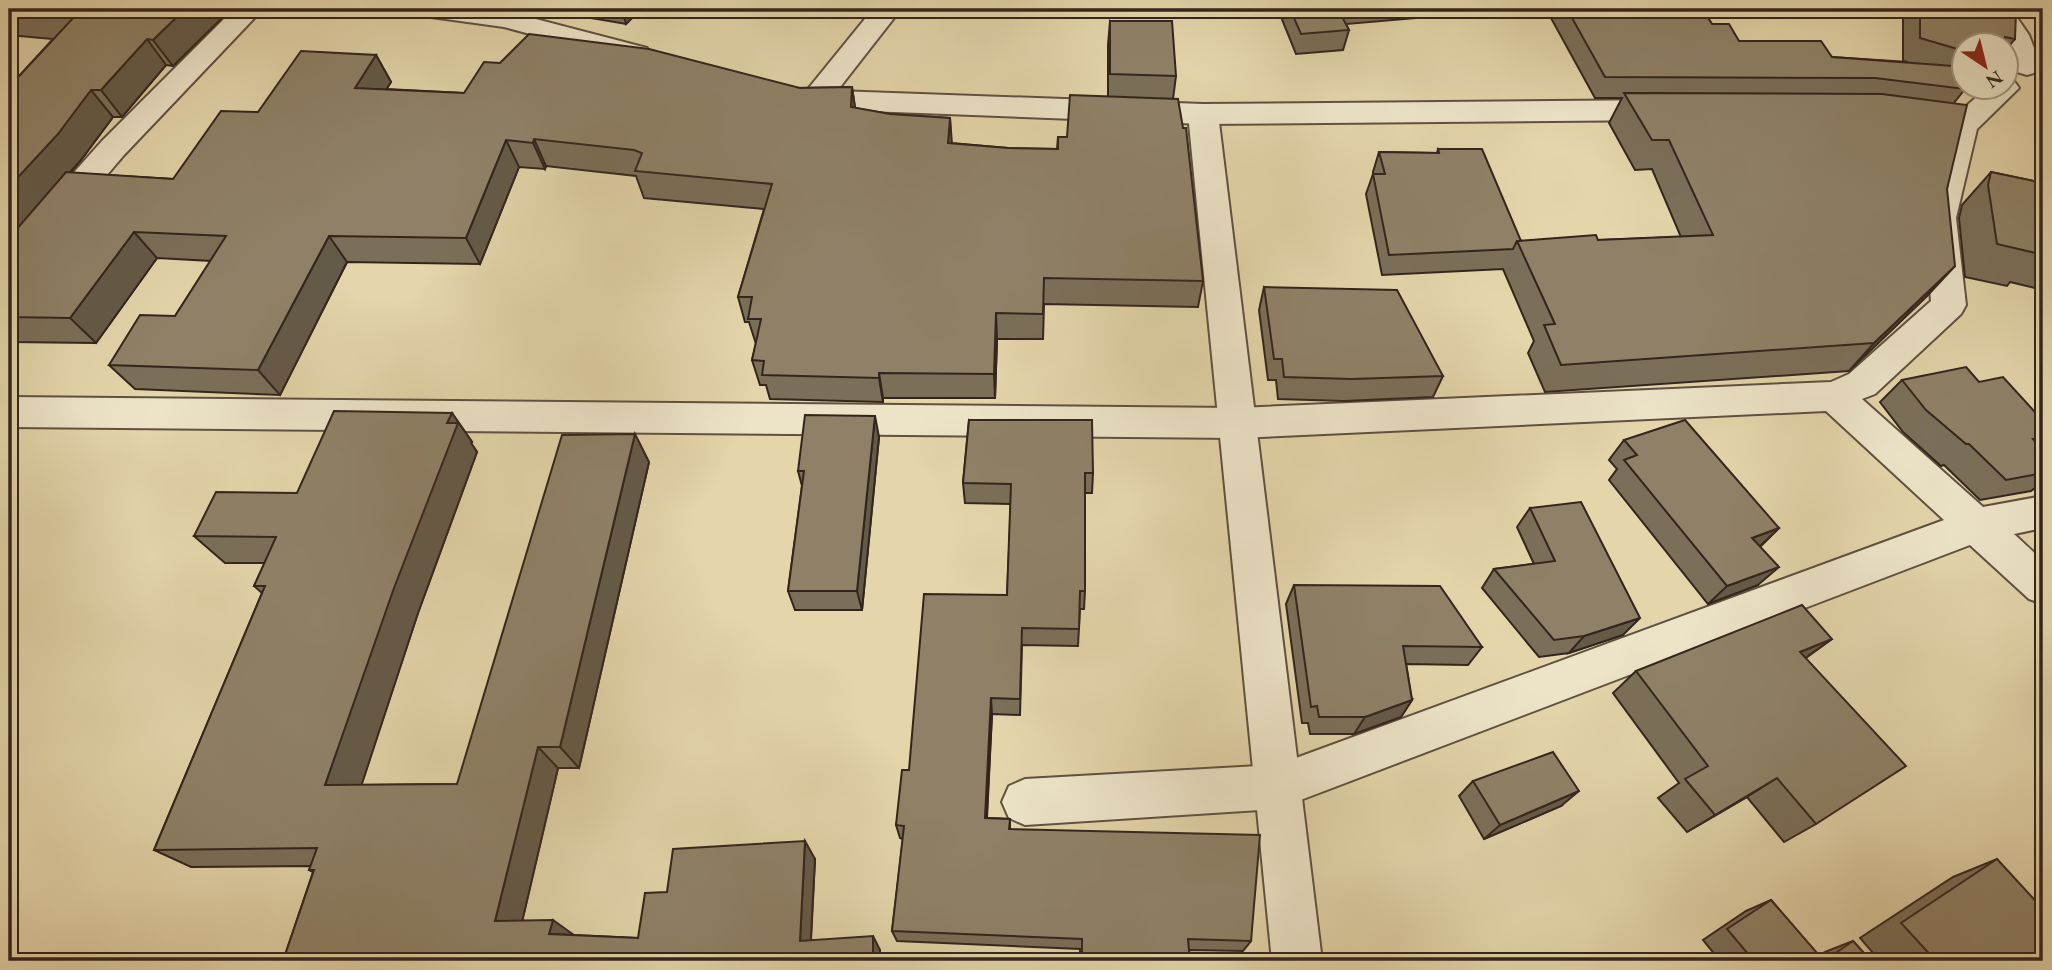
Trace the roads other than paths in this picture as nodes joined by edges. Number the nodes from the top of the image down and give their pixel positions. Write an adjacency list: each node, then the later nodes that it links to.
1 (249, 9): 15 (street)
2 (431, 9): 5 (street)
3 (887, 9): 9 (street)
4 (1997, 9): 6 (street)
5 (510, 14): 7 (street)
6 (2014, 32)
7 (667, 62)
8 (775, 90): 9 (street)
9 (815, 100): 12 (street)
10 (1990, 102): 14 (street)
11 (1689, 109): 12 (street)
12 (1203, 114): 18 (street)
13 (1886, 114): 14 (street)
14 (1963, 125): 16 (street)
15 (9, 267)
16 (1834, 396): 18 (street); 20 (street)
17 (9, 412): 18 (street)
18 (1237, 423): 22 (street)
19 (2043, 512): 20 (street)
20 (1977, 525): 21 (street); 22 (street)
21 (2043, 586)
22 (1277, 787): 23 (street); 24 (street)
23 (1025, 802)
24 (1297, 961)

